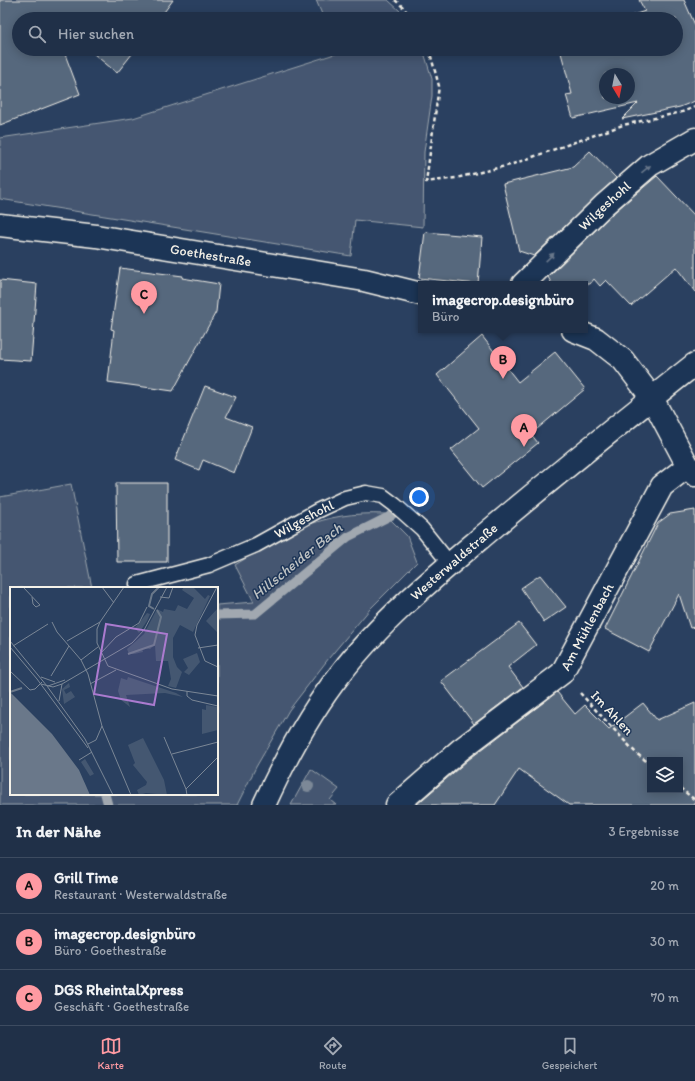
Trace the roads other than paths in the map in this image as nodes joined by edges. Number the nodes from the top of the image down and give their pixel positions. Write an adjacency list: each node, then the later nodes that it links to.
1 (695, 139): 3 (street, Wilgeshohl, one-way to 1)
2 (0, 225): 4 (street, Goethestraße)
3 (526, 281)
4 (418, 293)
5 (581, 333): 7 (street)
6 (695, 364): 7 (street, Westerwaldstraße)
7 (652, 398): 8 (street); 9 (street, Westerwaldstraße)
8 (691, 471): 12 (street, Am Mühlenbach)
9 (450, 564): 10 (lane, Wilgeshohl); 11 (street, Westerwaldstraße)
10 (137, 584)
11 (264, 805)
12 (397, 805)

